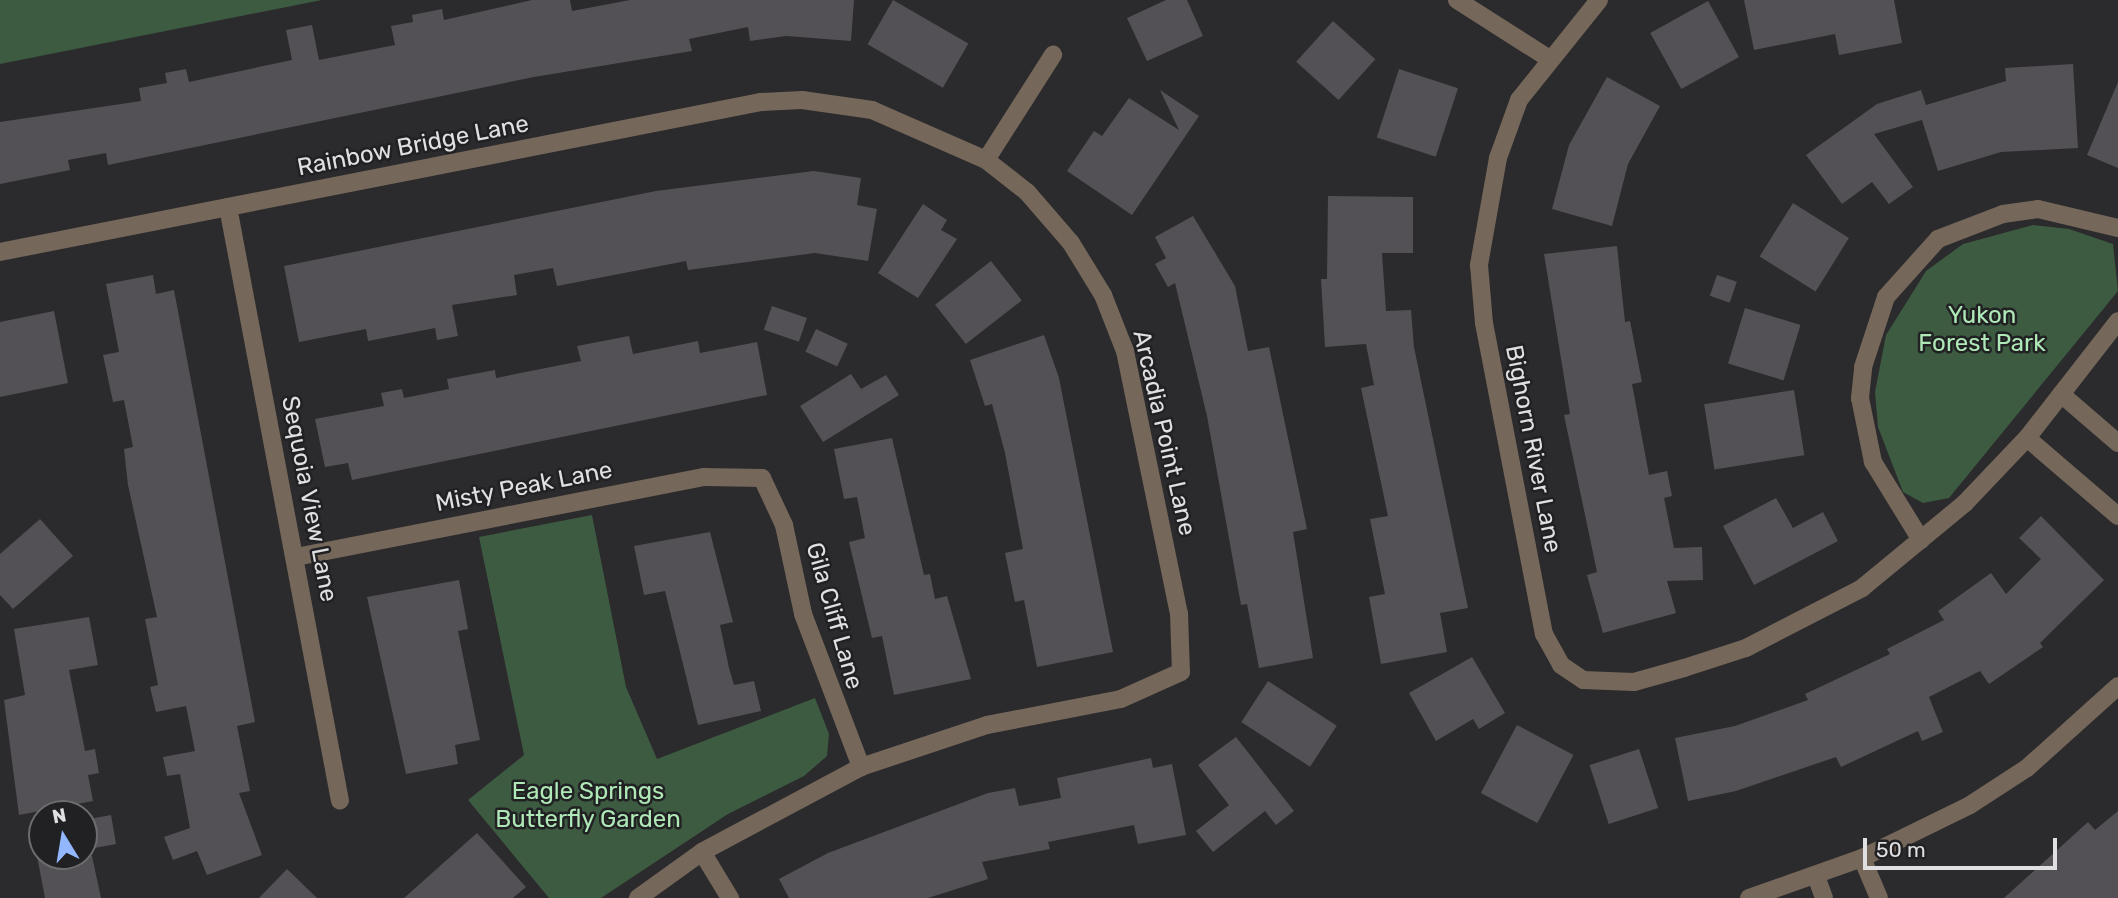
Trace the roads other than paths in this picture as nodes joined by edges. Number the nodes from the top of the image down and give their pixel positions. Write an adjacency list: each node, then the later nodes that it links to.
1 (1457, 0): 4 (street)
2 (1599, 0): 4 (street, Bighorn River Lane)
3 (1053, 55): 6 (street)
4 (1548, 58): 16 (street, Bighorn River Lane)
5 (836, 104): 6 (street, Arcadia Point Lane); 7 (street, Rainbow Bridge Lane)
6 (986, 160): 19 (street, Arcadia Point Lane)
7 (228, 207): 9 (street, Rainbow Bridge Lane); 17 (street, Sequoia View Lane)
8 (2118, 228): 16 (street)
9 (0, 252)
10 (2118, 321): 11 (street)
11 (2061, 394): 12 (street); 13 (street)
12 (2027, 438): 15 (street); 16 (street)
13 (2118, 443)
14 (762, 478): 17 (street, Misty Peak Lane); 19 (street, Gila Cliff Lane)
15 (2118, 516)
16 (1921, 540)
17 (296, 556): 20 (street, Sequoia View Lane)
18 (2118, 686): 22 (street)
19 (861, 767): 21 (street)
20 (340, 802)
21 (702, 852): 24 (street); 25 (street)
22 (1862, 858): 23 (street); 28 (street)
23 (1816, 876): 26 (street); 27 (street)
24 (650, 895)
25 (730, 898)
26 (1749, 898)
27 (1824, 898)
28 (1879, 898)

